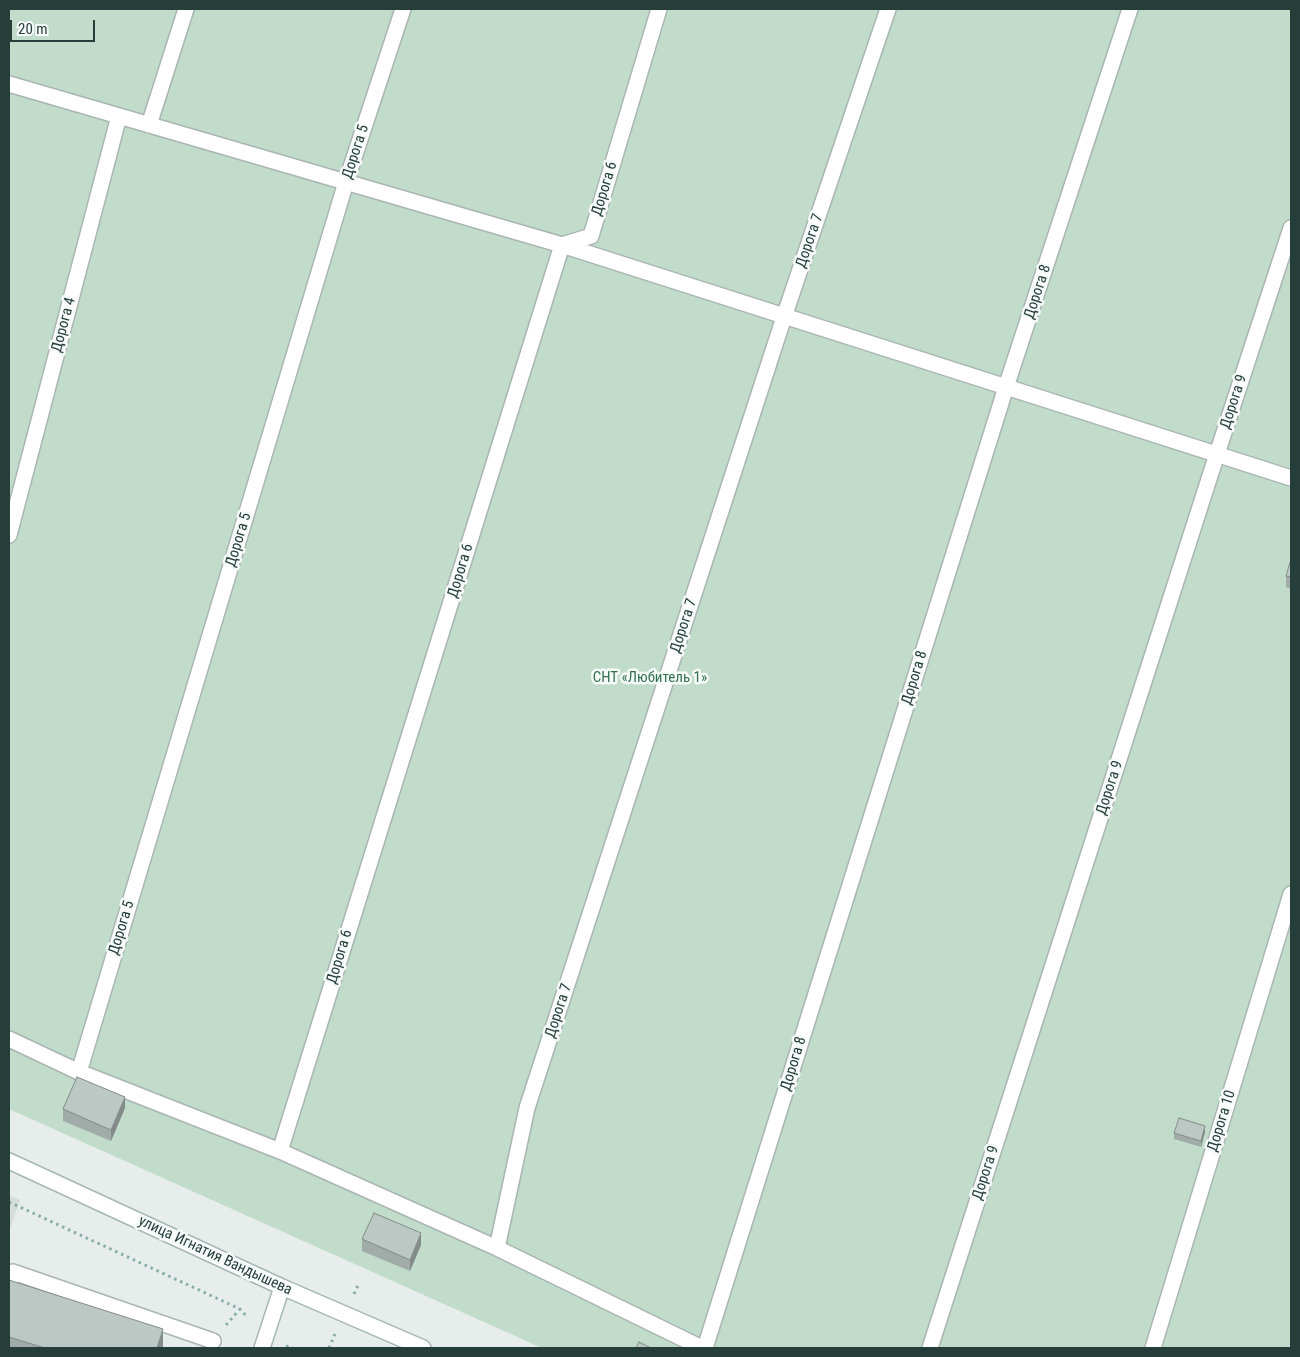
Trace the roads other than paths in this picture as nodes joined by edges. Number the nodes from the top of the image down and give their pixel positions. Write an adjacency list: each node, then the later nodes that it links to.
1 (186, 9): 8 (street)
2 (403, 9): 9 (street, Дорога 5)
3 (659, 9): 11 (street, Дорога 6)
4 (888, 9): 12 (street, Дорога 7)
5 (1130, 9): 13 (street, Дорога 8)
6 (9, 84): 7 (street)
7 (119, 116): 8 (street); 16 (street, Дорога 4)
8 (149, 125): 9 (street)
9 (346, 182): 11 (street); 19 (street, Дорога 5)
10 (1291, 228): 14 (street, Дорога 9)
11 (562, 245): 12 (street); 20 (street, Дорога 6)
12 (784, 317): 13 (street); 22 (street, Дорога 7)
13 (1006, 387): 14 (street); 28 (street, Дорога 8)
14 (1217, 454): 15 (street); 29 (street, Дорога 9)
15 (1291, 478)
16 (9, 535)
17 (1291, 894): 30 (street, Дорога 10)
18 (9, 1039): 19 (street)
19 (79, 1072): 20 (street)
20 (280, 1151): 22 (street)
21 (9, 1161): 24 (street, улица Игнатия Вандышева)
22 (497, 1248): 28 (street)
23 (9, 1286): 25 (street)
24 (282, 1286): 26 (street); 27 (street, улица Игнатия Вандышева)
25 (213, 1341)
26 (264, 1343)
27 (423, 1348)
28 (703, 1348)
29 (930, 1348)
30 (1153, 1348)

